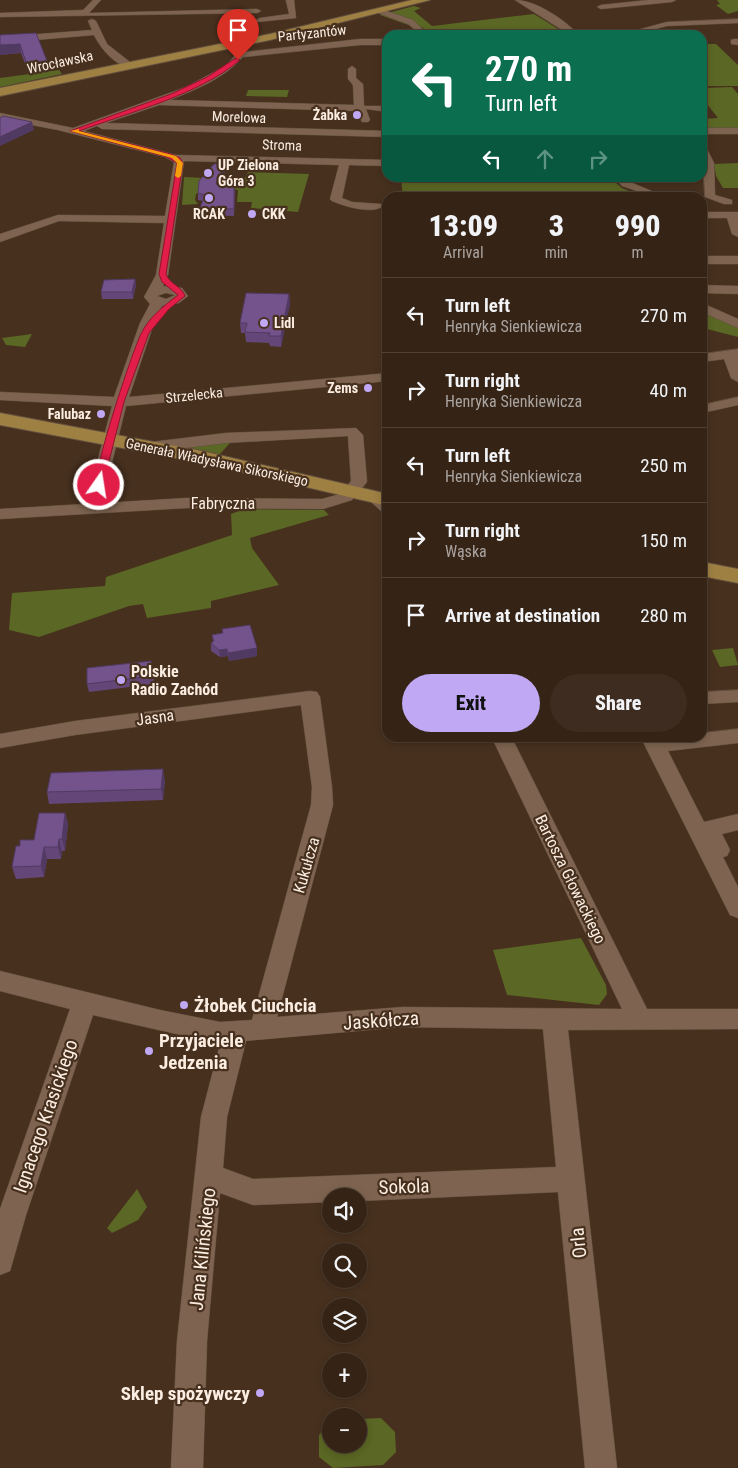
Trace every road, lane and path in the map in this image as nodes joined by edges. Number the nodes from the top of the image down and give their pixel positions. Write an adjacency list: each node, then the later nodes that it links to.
1 (97, 0): 13 (street)
2 (204, 0): 11 (street)
3 (255, 0): 9 (street)
4 (290, 0): 15 (street)
5 (425, 0): 10 (main road, Wrocławska)
6 (519, 0): 20 (street)
7 (669, 2): 12 (street); 12 (street); 17 (street)
8 (76, 4): 13 (street)
9 (257, 11): 11 (street); 15 (street)
10 (381, 11): 19 (street); 25 (main road, Wrocławska)
11 (205, 12): 13 (street)
12 (609, 12): 21 (street)
13 (86, 14): 14 (street); 24 (street)
14 (0, 15)
15 (260, 20): 25 (street)
16 (738, 21): 17 (street)
17 (693, 22): 18 (street)
18 (676, 23): 22 (street); 23 (street)
19 (420, 30)
20 (568, 30)
21 (638, 30)
22 (644, 30)
23 (689, 30)
24 (97, 32): 26 (street); 28 (street)
25 (270, 37): 29 (main road, Wrocławska)
26 (0, 40)
27 (382, 42): 34 (street, Partyzantów)
28 (103, 48): 29 (street); 31 (main road)
29 (122, 63): 31 (main road, Wrocławska); 32 (main road, Wrocławska)
30 (352, 69): 35 (street)
31 (97, 70): 33 (main road, Wrocławska)
32 (14, 89): 33 (main road, Wrocławska)
33 (0, 91)
34 (154, 103): 35 (street); 38 (street)
35 (366, 108): 36 (street); 42 (street)
36 (382, 109)
37 (0, 116): 39 (street, Stroma)
38 (90, 126): 39 (street); 42 (street, Morelowa)
39 (73, 131): 44 (street, Stroma)
40 (707, 131): 41 (street)
41 (738, 131)
42 (365, 133): 43 (street, Morelowa)
43 (382, 134)
44 (176, 158): 46 (street, Stroma); 53 (street)
45 (707, 159): 52 (street)
46 (345, 162): 47 (street, Stroma); 50 (street)
47 (382, 163)
48 (627, 182): 49 (street)
49 (649, 188)
50 (377, 206)
51 (707, 215): 52 (street)
52 (736, 215): 54 (street)
53 (171, 220): 55 (street); 58 (street)
54 (738, 234)
55 (0, 238)
56 (707, 260): 57 (street)
57 (738, 260)
58 (162, 274): 61 (street); 62 (street)
59 (707, 289): 60 (street)
60 (738, 290)
61 (174, 295): 62 (street); 65 (street)
62 (154, 296): 65 (street)
63 (707, 310): 64 (street)
64 (738, 324)
65 (145, 332): 72 (street)
66 (733, 354): 67 (street); 69 (street)
67 (707, 357)
68 (382, 378): 72 (street, Strzelecka)
69 (738, 378)
70 (0, 396): 72 (street, Strzelecka)
71 (738, 401): 73 (street)
72 (120, 402): 75 (street)
73 (707, 408)
74 (0, 419): 75 (main road, Generała Władysława Sikorskiego)
75 (110, 438): 76 (main road, Generała Władysława Sikorskiego); 79 (street)
76 (151, 446): 77 (main road, Generała Władysława Sikorskiego); 77 (street)
77 (351, 492): 78 (main road, Generała Władysława Sikorskiego); 79 (street, Fabryczna)
78 (382, 502)
79 (93, 508): 80 (street, Fabryczna); 81 (street, Fabryczna)
80 (0, 514)
81 (0, 522)
82 (707, 570): 83 (main road)
83 (738, 576)
84 (310, 696): 89 (street, Jasna); 100 (street, Kukułcza)
85 (738, 696): 86 (street)
86 (707, 698)
87 (738, 736): 88 (street)
88 (707, 738)
89 (0, 741)
90 (504, 742): 99 (street, Bartosza Głowackiego)
91 (653, 742): 94 (street)
92 (738, 822): 93 (street)
93 (738, 885)
94 (738, 909)
95 (0, 981): 96 (street, Jaskółcza)
96 (85, 1002): 100 (street, Jaskółcza); 103 (street, Ignacego Krasickiego)
97 (554, 1019): 99 (street, Jaskółcza); 100 (street, Jaskółcza); 102 (street, Orla)
98 (738, 1019): 99 (street, Jaskółcza)
99 (640, 1020)
100 (249, 1031): 101 (street, Jana Kilińskiego)
101 (209, 1176): 102 (street, Sokola); 104 (street, Jana Kilińskiego)
102 (572, 1179): 105 (street, Orla)
103 (0, 1260)
104 (187, 1468)
105 (601, 1468)

